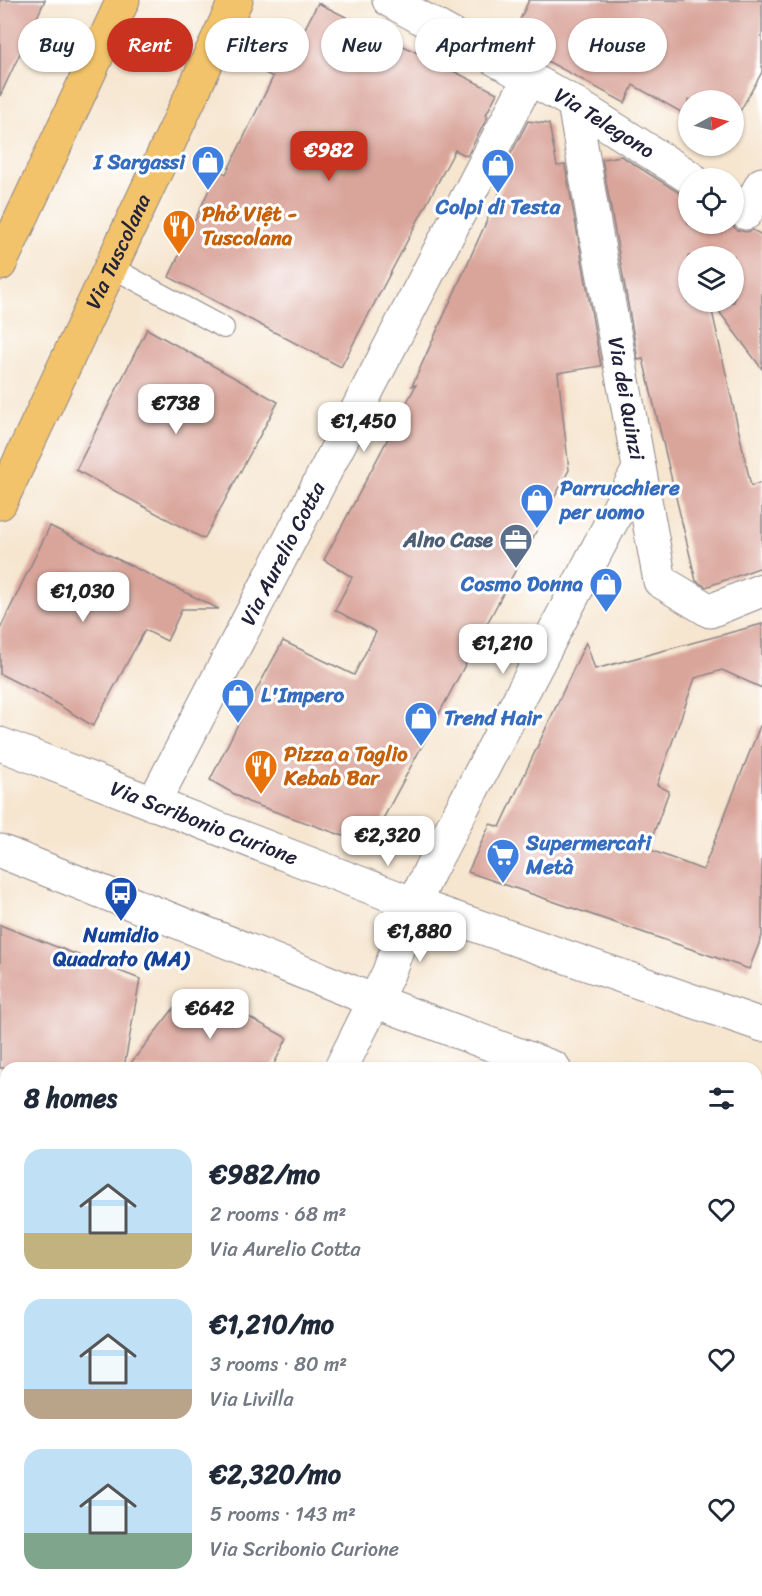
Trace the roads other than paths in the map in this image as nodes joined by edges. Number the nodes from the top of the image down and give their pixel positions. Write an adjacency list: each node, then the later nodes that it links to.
1 (123, 0): 9 (main road)
2 (236, 0): 10 (main road, Via Tuscolana)
3 (389, 0): 4 (street, Via Telegono)
4 (529, 78): 5 (street, Via Telegono); 16 (street, Via Aurelio Cotta)
5 (574, 104): 6 (street, Via Telegono); 12 (street, Via dei Quinzi)
6 (678, 170)
7 (762, 184): 8 (street)
8 (747, 214)
9 (0, 264)
10 (111, 267): 11 (lane); 13 (main road, Via Tuscolana)
11 (224, 327)
12 (639, 470): 14 (street, Via dei Quinzi); 18 (street)
13 (0, 503)
14 (762, 590)
15 (9, 754): 16 (street, Via Scribonio Curione)
16 (153, 804): 18 (street, Via Scribonio Curione)
17 (0, 851): 19 (street)
18 (414, 904): 19 (street); 20 (street, Via Scribonio Curione)
19 (375, 1001): 21 (street); 22 (street)
20 (762, 1024)
21 (344, 1062)
22 (538, 1062)

